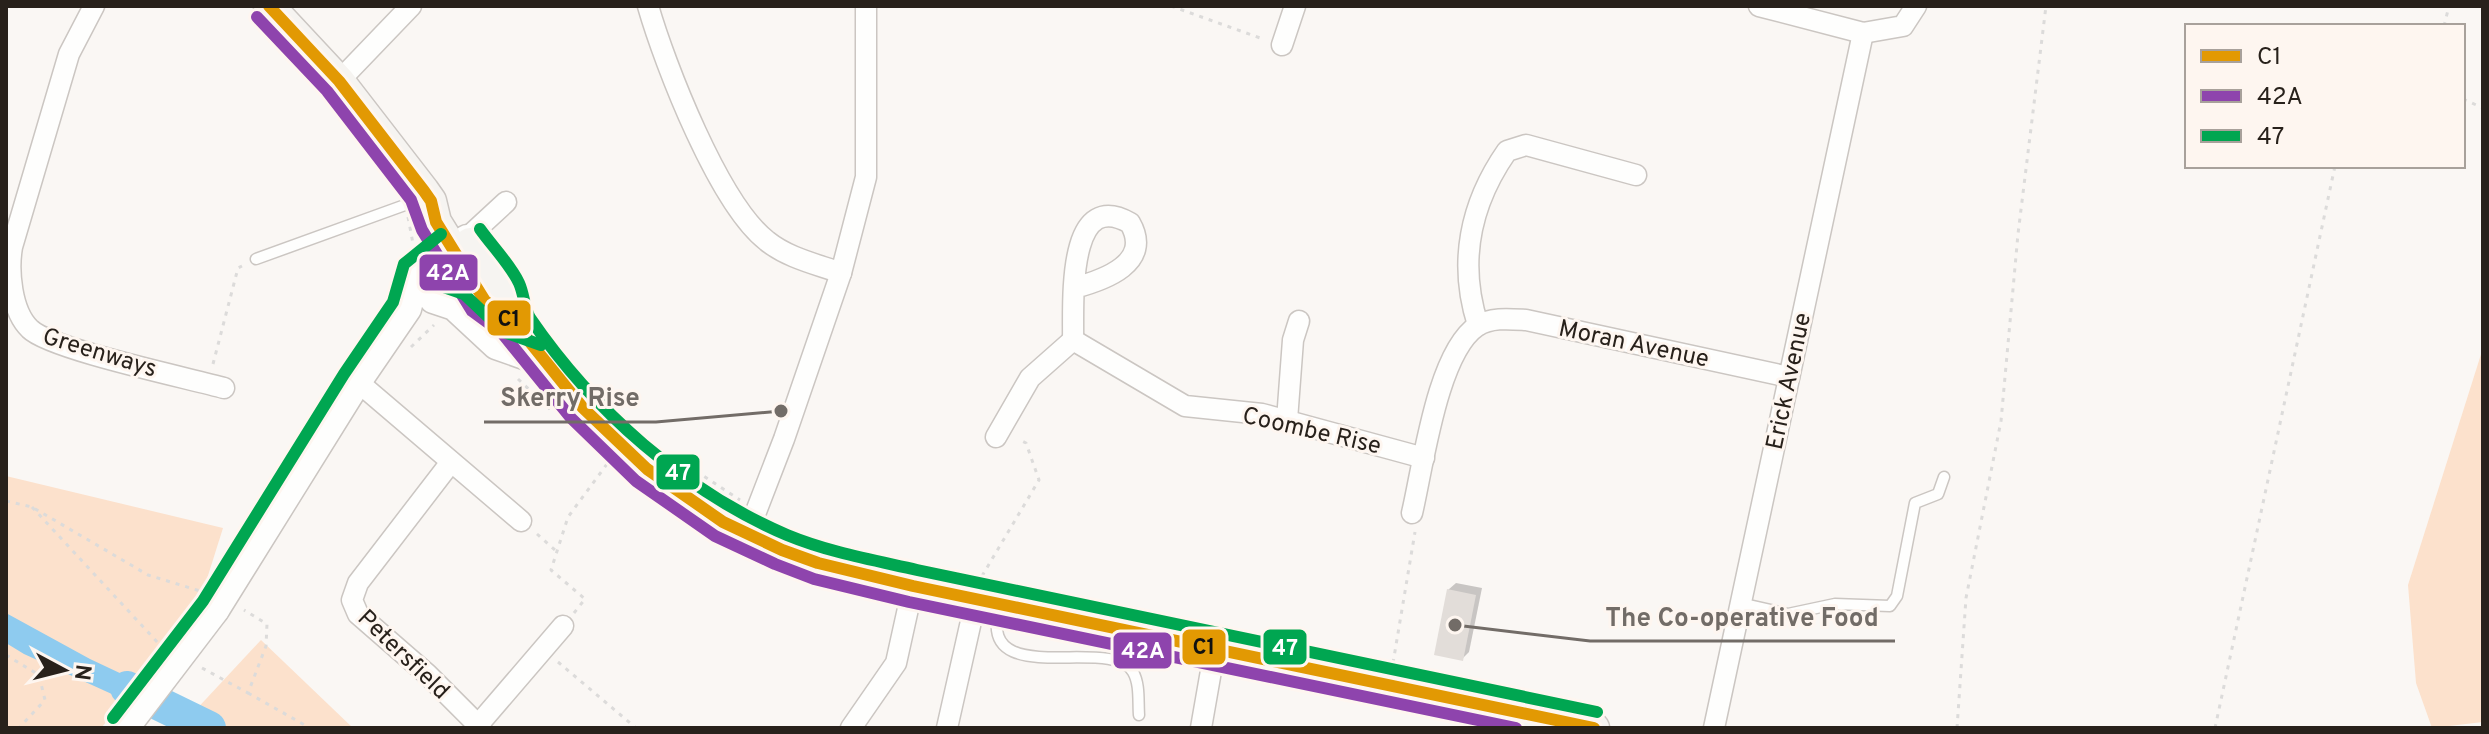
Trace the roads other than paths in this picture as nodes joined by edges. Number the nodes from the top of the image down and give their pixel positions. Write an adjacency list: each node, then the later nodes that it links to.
1 (94, 6): 27 (street, Greenways)
2 (411, 6): 11 (street)
3 (648, 6): 17 (street)
4 (866, 6): 17 (street)
5 (1295, 6): 10 (street)
6 (1759, 6): 9 (street)
7 (1916, 6): 9 (street)
8 (279, 9): 11 (main road)
9 (1863, 33): 25 (street, Erick Avenue)
10 (1282, 45)
11 (339, 81): 13 (main road)
12 (1636, 175): 22 (street)
13 (427, 196): 15 (main road); 16 (lane)
14 (506, 202): 15 (street)
15 (461, 251): 19 (street); 20 (street); 24 (main road)
16 (256, 259)
17 (841, 273): 35 (street)
18 (1074, 288): 23 (street)
19 (433, 300): 20 (street); 24 (street)
20 (408, 309): 26 (street)
21 (1299, 321): 28 (street)
22 (1478, 325): 25 (street, Moran Avenue); 30 (street)
23 (1073, 340): 28 (street, Coombe Rise); 29 (street)
24 (544, 363): 35 (main road)
25 (1789, 377): 38 (street, Erick Avenue)
26 (358, 382): 31 (street); 43 (street, bridge)
27 (216, 386)
28 (1287, 420): 30 (street, Coombe Rise)
29 (998, 433)
30 (1424, 458): 33 (street)
31 (451, 462): 34 (street); 42 (street, Petersfield)
32 (1944, 477): 38 (lane)
33 (1412, 513)
34 (521, 521)
35 (747, 535): 36 (main road)
36 (913, 586): 37 (main road); 44 (street)
37 (988, 601): 40 (main road); 41 (lane); 45 (street)
38 (1740, 603): 48 (street, Erick Avenue)
39 (563, 626): 42 (street, Petersfield)
40 (1215, 648): 46 (street); 47 (main road)
41 (1139, 715)
42 (479, 726)
43 (126, 728)
44 (851, 728)
45 (947, 728)
46 (1201, 728)
47 (1594, 728)
48 (1714, 728)

